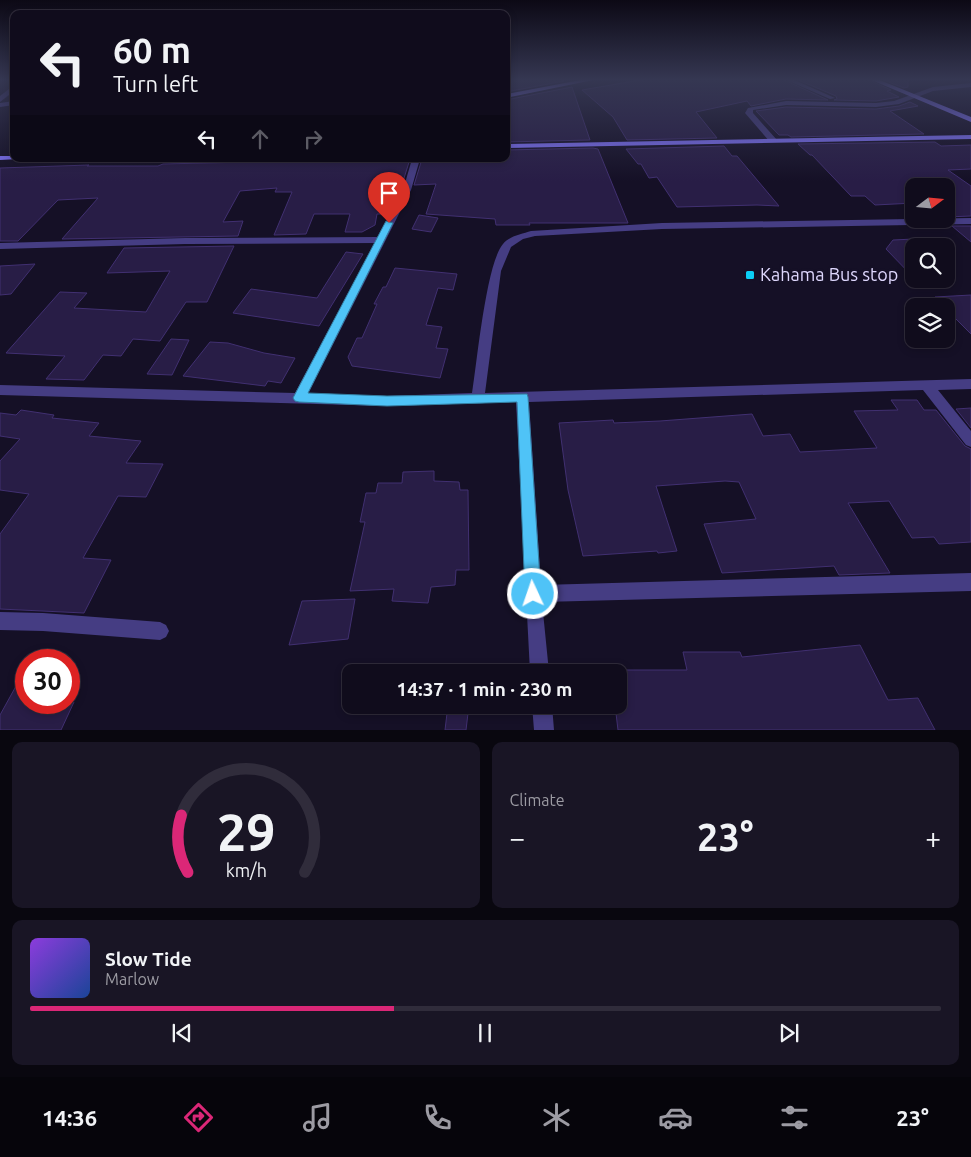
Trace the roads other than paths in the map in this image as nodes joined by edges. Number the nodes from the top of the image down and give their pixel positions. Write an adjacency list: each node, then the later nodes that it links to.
1 (749, 113): 5 (street)
2 (955, 113): 3 (street)
3 (971, 120)
4 (971, 137): 5 (street)
5 (773, 140): 6 (street)
6 (510, 146)
7 (415, 162): 9 (street)
8 (971, 221): 16 (street)
9 (380, 240): 10 (street); 15 (street)
10 (0, 246)
11 (971, 384): 12 (street)
12 (926, 385): 14 (street); 17 (street)
13 (0, 390): 15 (street)
14 (522, 397): 16 (street); 19 (street)
15 (299, 398): 16 (street)
16 (478, 398)
17 (971, 442)
18 (971, 582): 19 (street)
19 (533, 594): 22 (street)
20 (0, 621): 21 (street)
21 (160, 631)
22 (539, 664)
23 (543, 714): 24 (street)
24 (544, 730)

